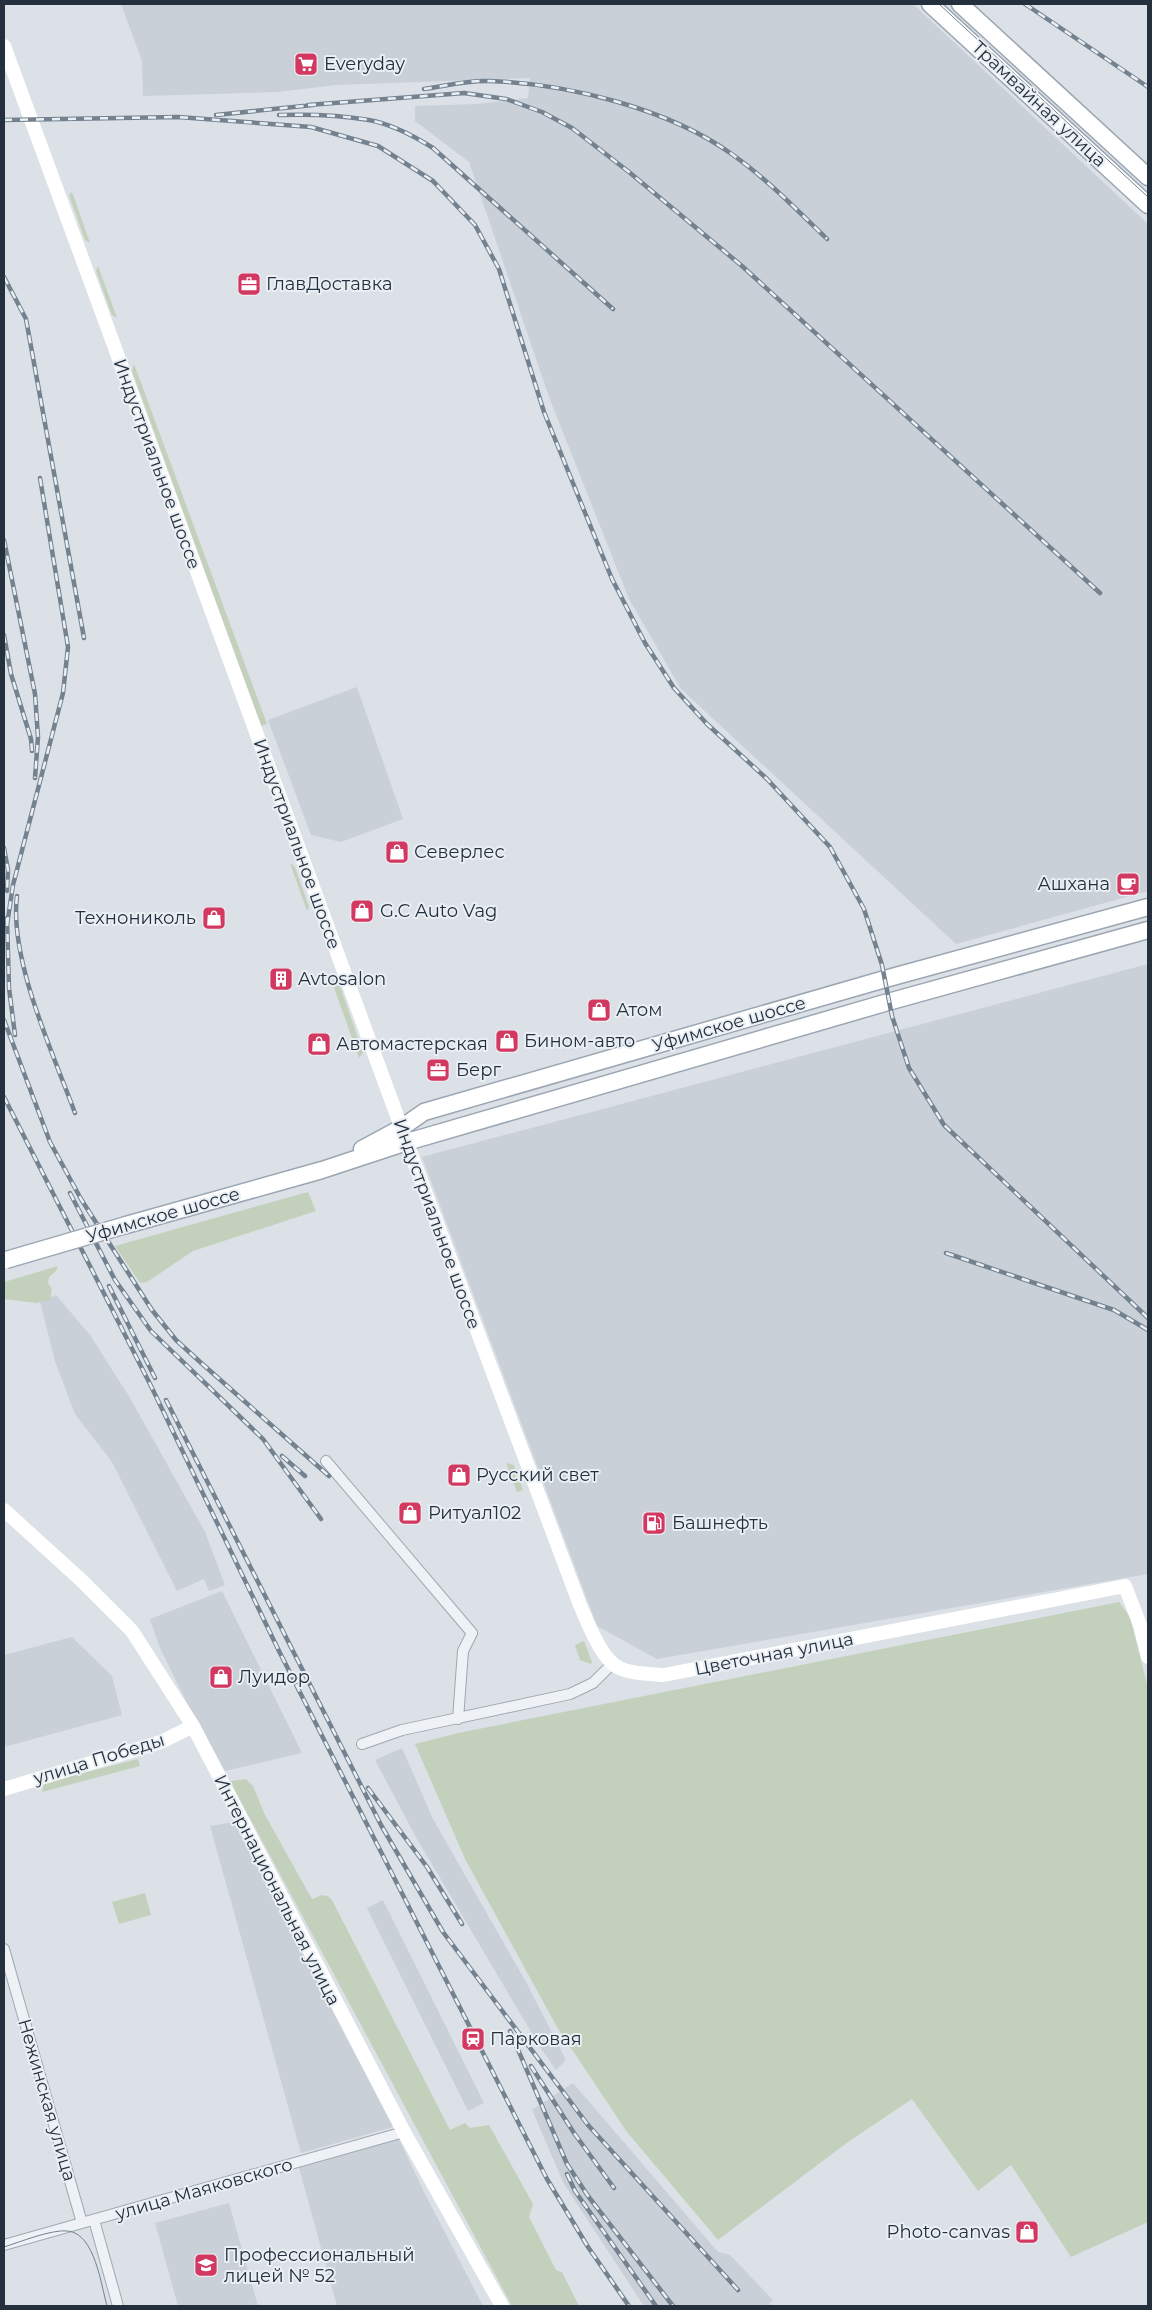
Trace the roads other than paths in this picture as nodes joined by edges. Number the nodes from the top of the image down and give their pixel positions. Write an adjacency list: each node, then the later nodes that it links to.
1 (930, 4): 5 (main road, Трамвайная улица)
2 (960, 4): 4 (main road, Трамвайная улица)
3 (4, 46): 8 (street, Индустриальное шоссе)
4 (1148, 177)
5 (1148, 205)
6 (1148, 907): 8 (main road, Уфимское шоссе)
7 (1148, 930): 8 (main road, Уфимское шоссе)
8 (404, 1135): 9 (main road, Уфимское шоссе, bridge); 13 (street, Индустриальное шоссе)
9 (5, 1260)
10 (326, 1461): 14 (street)
11 (4, 1510): 15 (street, Интернациональная улица)
12 (1148, 1657): 13 (street, Цветочная улица)
13 (612, 1664): 14 (street)
14 (458, 1718): 16 (street)
15 (193, 1726): 17 (street, улица Победы); 19 (street, Интернациональная улица)
16 (362, 1744)
17 (4, 1788)
18 (4, 1949): 21 (street, Нежинская улица)
19 (404, 2132): 20 (street, улица Маяковского); 24 (street, Интернациональная улица)
20 (94, 2220): 21 (street, улица Маяковского); 23 (street)
21 (82, 2223): 22 (street, улица Маяковского)
22 (4, 2245)
23 (118, 2306)
24 (502, 2306)

